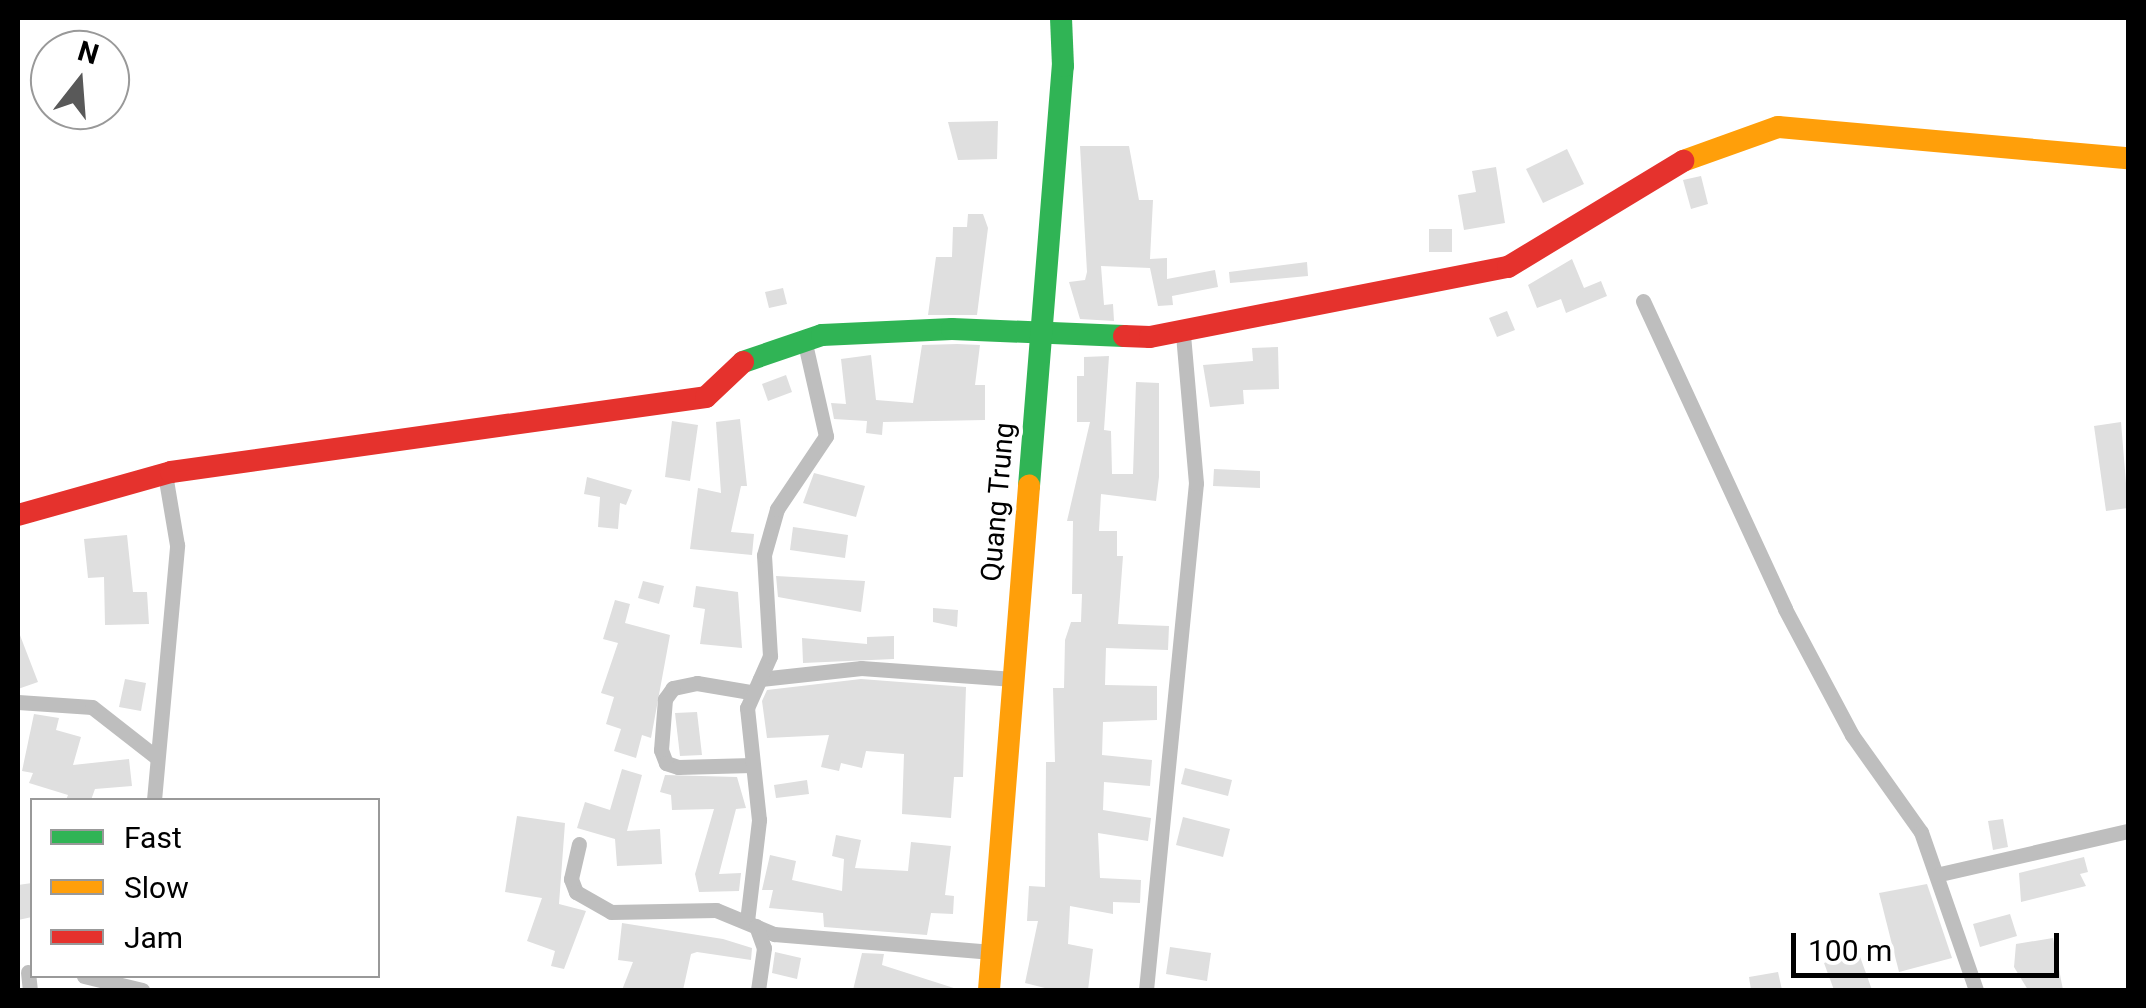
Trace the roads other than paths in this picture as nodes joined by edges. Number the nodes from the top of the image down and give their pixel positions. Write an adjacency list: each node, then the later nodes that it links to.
1 (1061, 18): 4 (street, Quang Trung)
2 (2128, 158): 5 (street)
3 (1642, 301): 17 (street)
4 (1042, 332): 5 (street); 6 (street); 9 (street, Quang Trung)
5 (1183, 334): 26 (street)
6 (804, 339): 7 (street); 10 (street)
7 (164, 474): 8 (street); 12 (street)
8 (18, 516)
9 (1014, 678): 10 (street); 19 (street, Quang Trung)
10 (755, 686): 13 (street); 13 (street)
11 (18, 702): 12 (street)
12 (156, 757): 14 (street)
13 (752, 765): 18 (street)
14 (154, 798)
15 (2128, 832): 17 (street)
16 (579, 844): 18 (street)
17 (1940, 874): 27 (street)
18 (751, 923): 19 (street); 24 (street)
19 (992, 952): 25 (street, Quang Trung)
20 (26, 971): 22 (street)
21 (93, 978): 23 (street)
22 (30, 990)
23 (145, 990)
24 (758, 990)
25 (989, 990)
26 (1146, 990)
27 (1976, 990)

